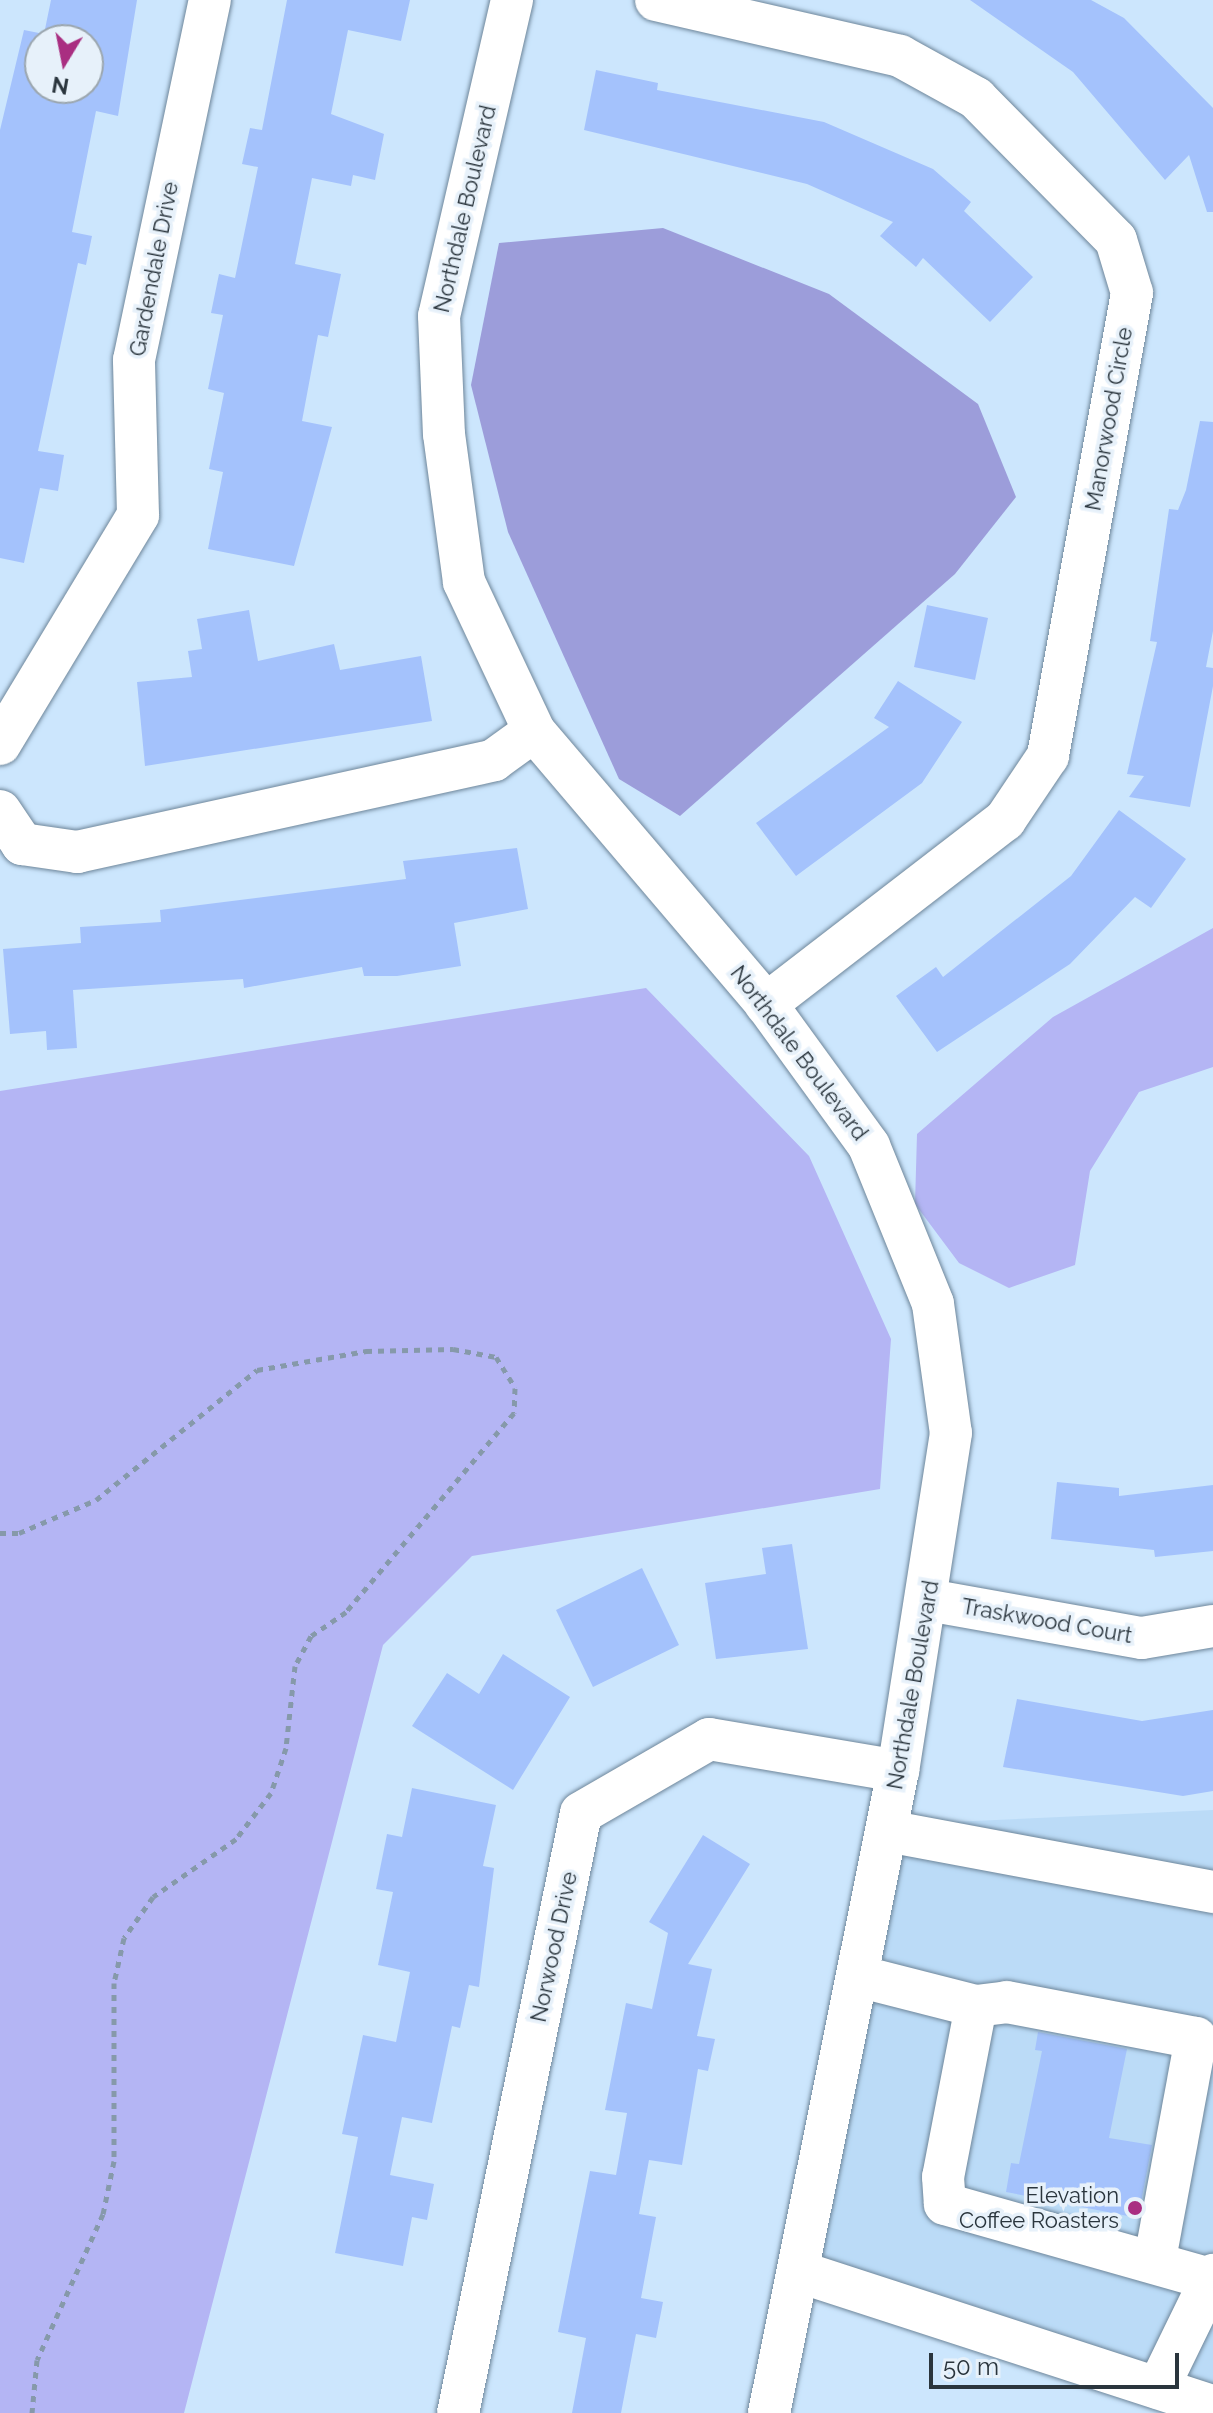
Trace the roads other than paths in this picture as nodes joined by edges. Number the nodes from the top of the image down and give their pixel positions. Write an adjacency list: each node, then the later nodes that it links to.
1 (210, 0): 5 (street, Gardendale Drive)
2 (512, 0): 4 (street, Northdale Boulevard)
3 (656, 0): 7 (street, Manorwood Circle)
4 (534, 731): 6 (street); 7 (street, Northdale Boulevard)
5 (0, 744)
6 (0, 811)
7 (766, 1004): 8 (street, Northdale Boulevard)
8 (928, 1600): 9 (street, Traskwood Court); 10 (street, Northdale Boulevard)
9 (1213, 1626)
10 (898, 1771): 11 (street, Northdale Boulevard); 20 (street, Norwood Drive)
11 (887, 1831): 12 (street); 13 (street, Northdale Boulevard)
12 (1213, 1892)
13 (858, 1976): 14 (street); 16 (street, Northdale Boulevard)
14 (976, 2006): 15 (street); 15 (street)
15 (1155, 2259): 17 (street)
16 (800, 2272): 18 (street); 21 (street, Northdale Boulevard)
17 (1212, 2278): 18 (street)
18 (1158, 2388): 19 (street)
19 (1213, 2406)
20 (458, 2413)
21 (769, 2413)

